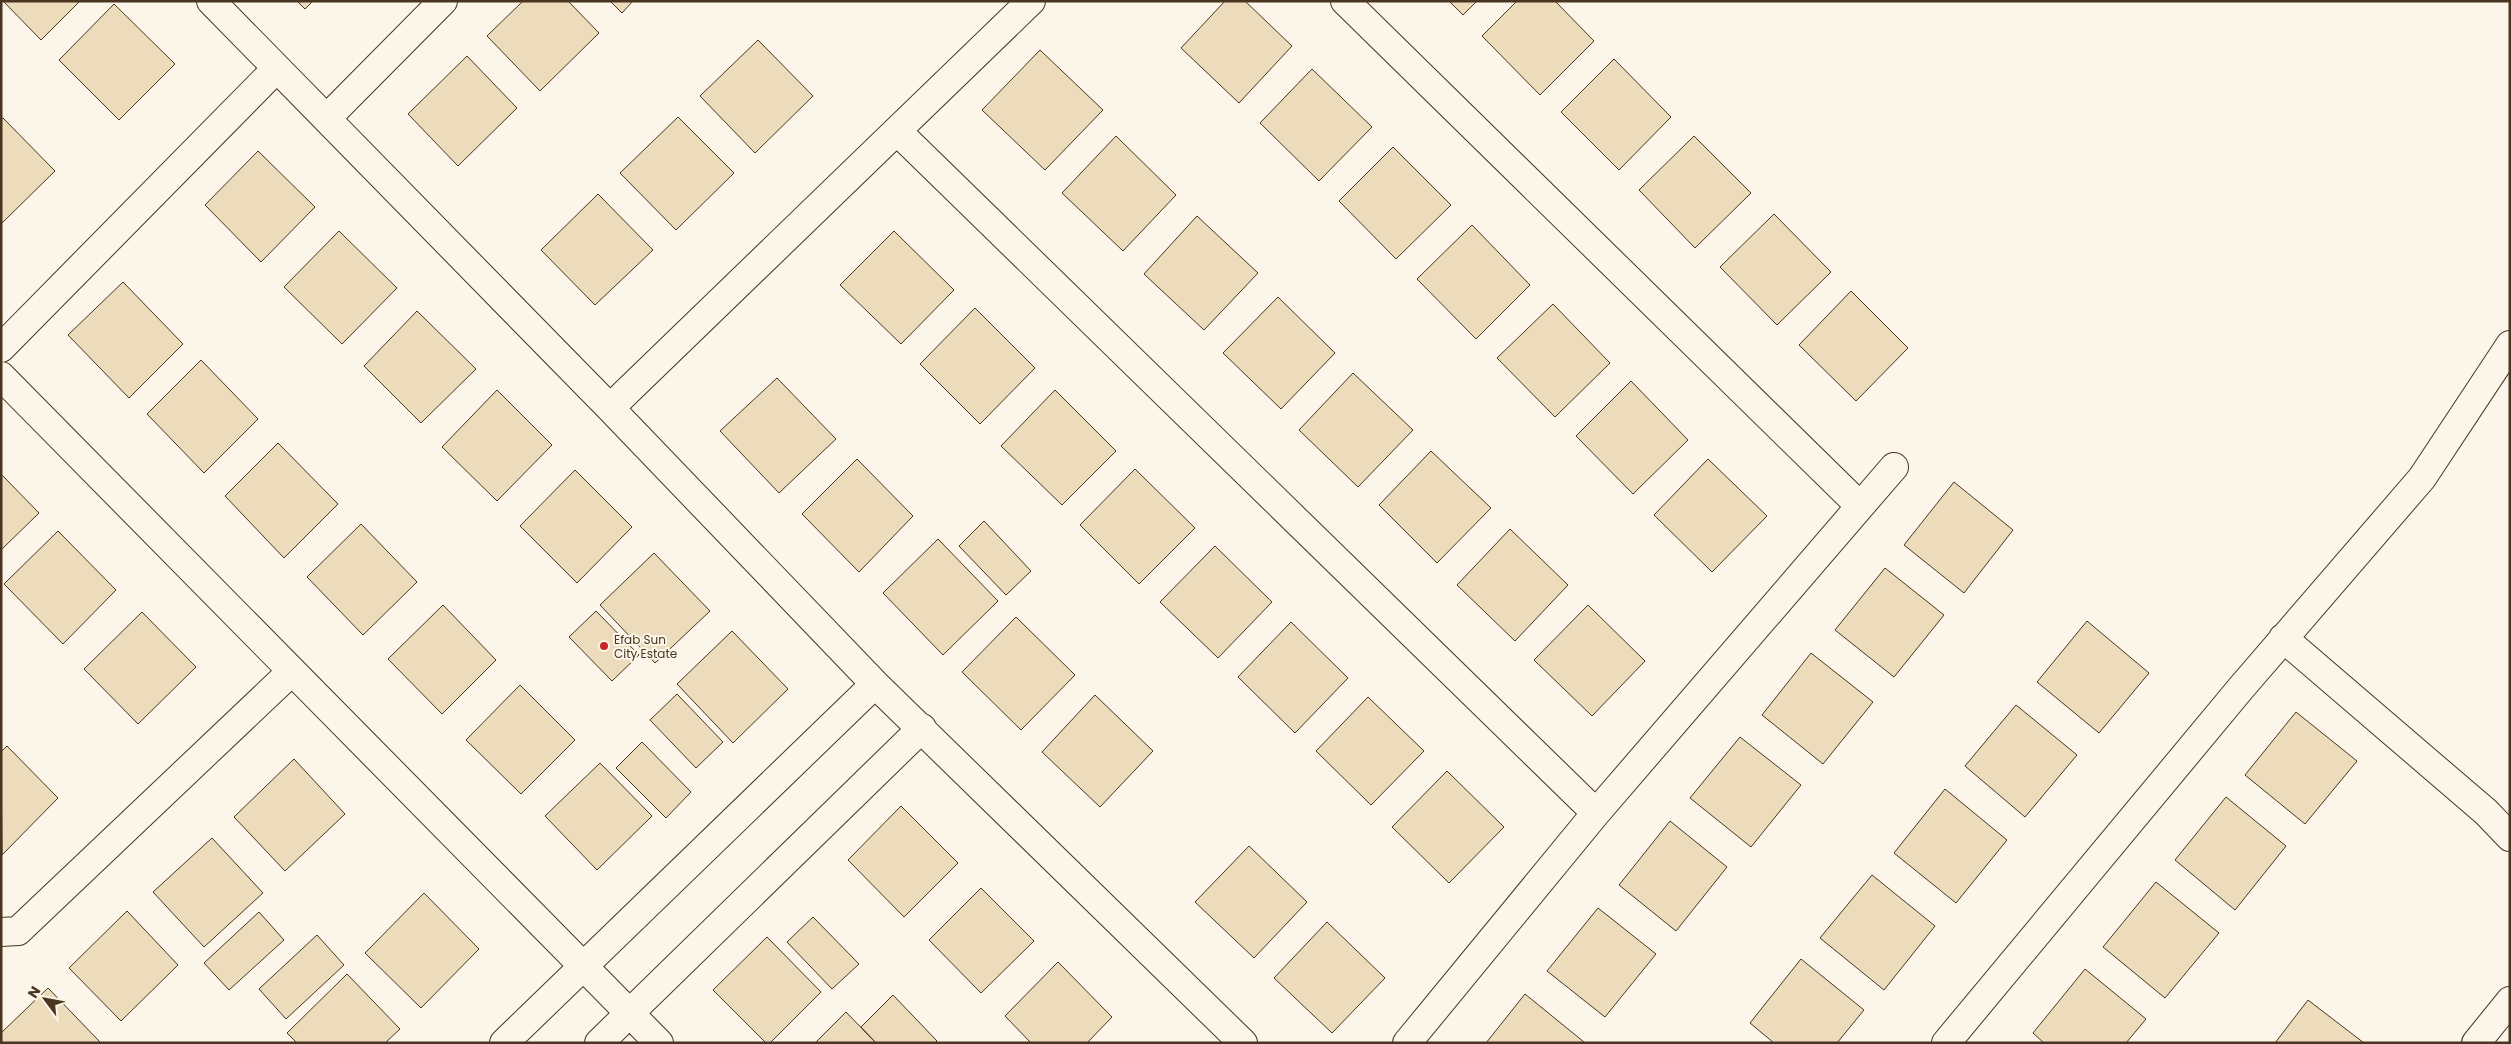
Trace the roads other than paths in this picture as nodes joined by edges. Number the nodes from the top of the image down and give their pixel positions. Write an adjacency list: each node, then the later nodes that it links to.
1 (211, 1): 5 (street)
2 (444, 1): 6 (street)
3 (1031, 1): 7 (street)
4 (1345, 1): 13 (street)
5 (276, 68): 6 (street); 9 (street)
6 (327, 118): 11 (street)
7 (897, 131): 11 (street); 18 (street)
8 (2510, 345): 14 (street)
9 (1, 348)
10 (1, 376): 15 (street)
11 (610, 408): 16 (street)
12 (1894, 467): 13 (street)
13 (1860, 506): 18 (street)
14 (2283, 638): 19 (street); 29 (street)
15 (291, 672): 20 (street); 21 (street)
16 (875, 684): 17 (street); 21 (street)
17 (922, 728): 23 (street); 27 (street)
18 (1596, 812): 28 (street)
19 (2510, 837)
20 (1, 932)
21 (584, 965): 23 (street); 24 (street)
22 (2510, 1001): 30 (street)
23 (630, 1013): 25 (street); 26 (street)
24 (504, 1043)
25 (599, 1043)
26 (659, 1043)
27 (1243, 1043)
28 (1407, 1043)
29 (1946, 1043)
30 (2476, 1043)

